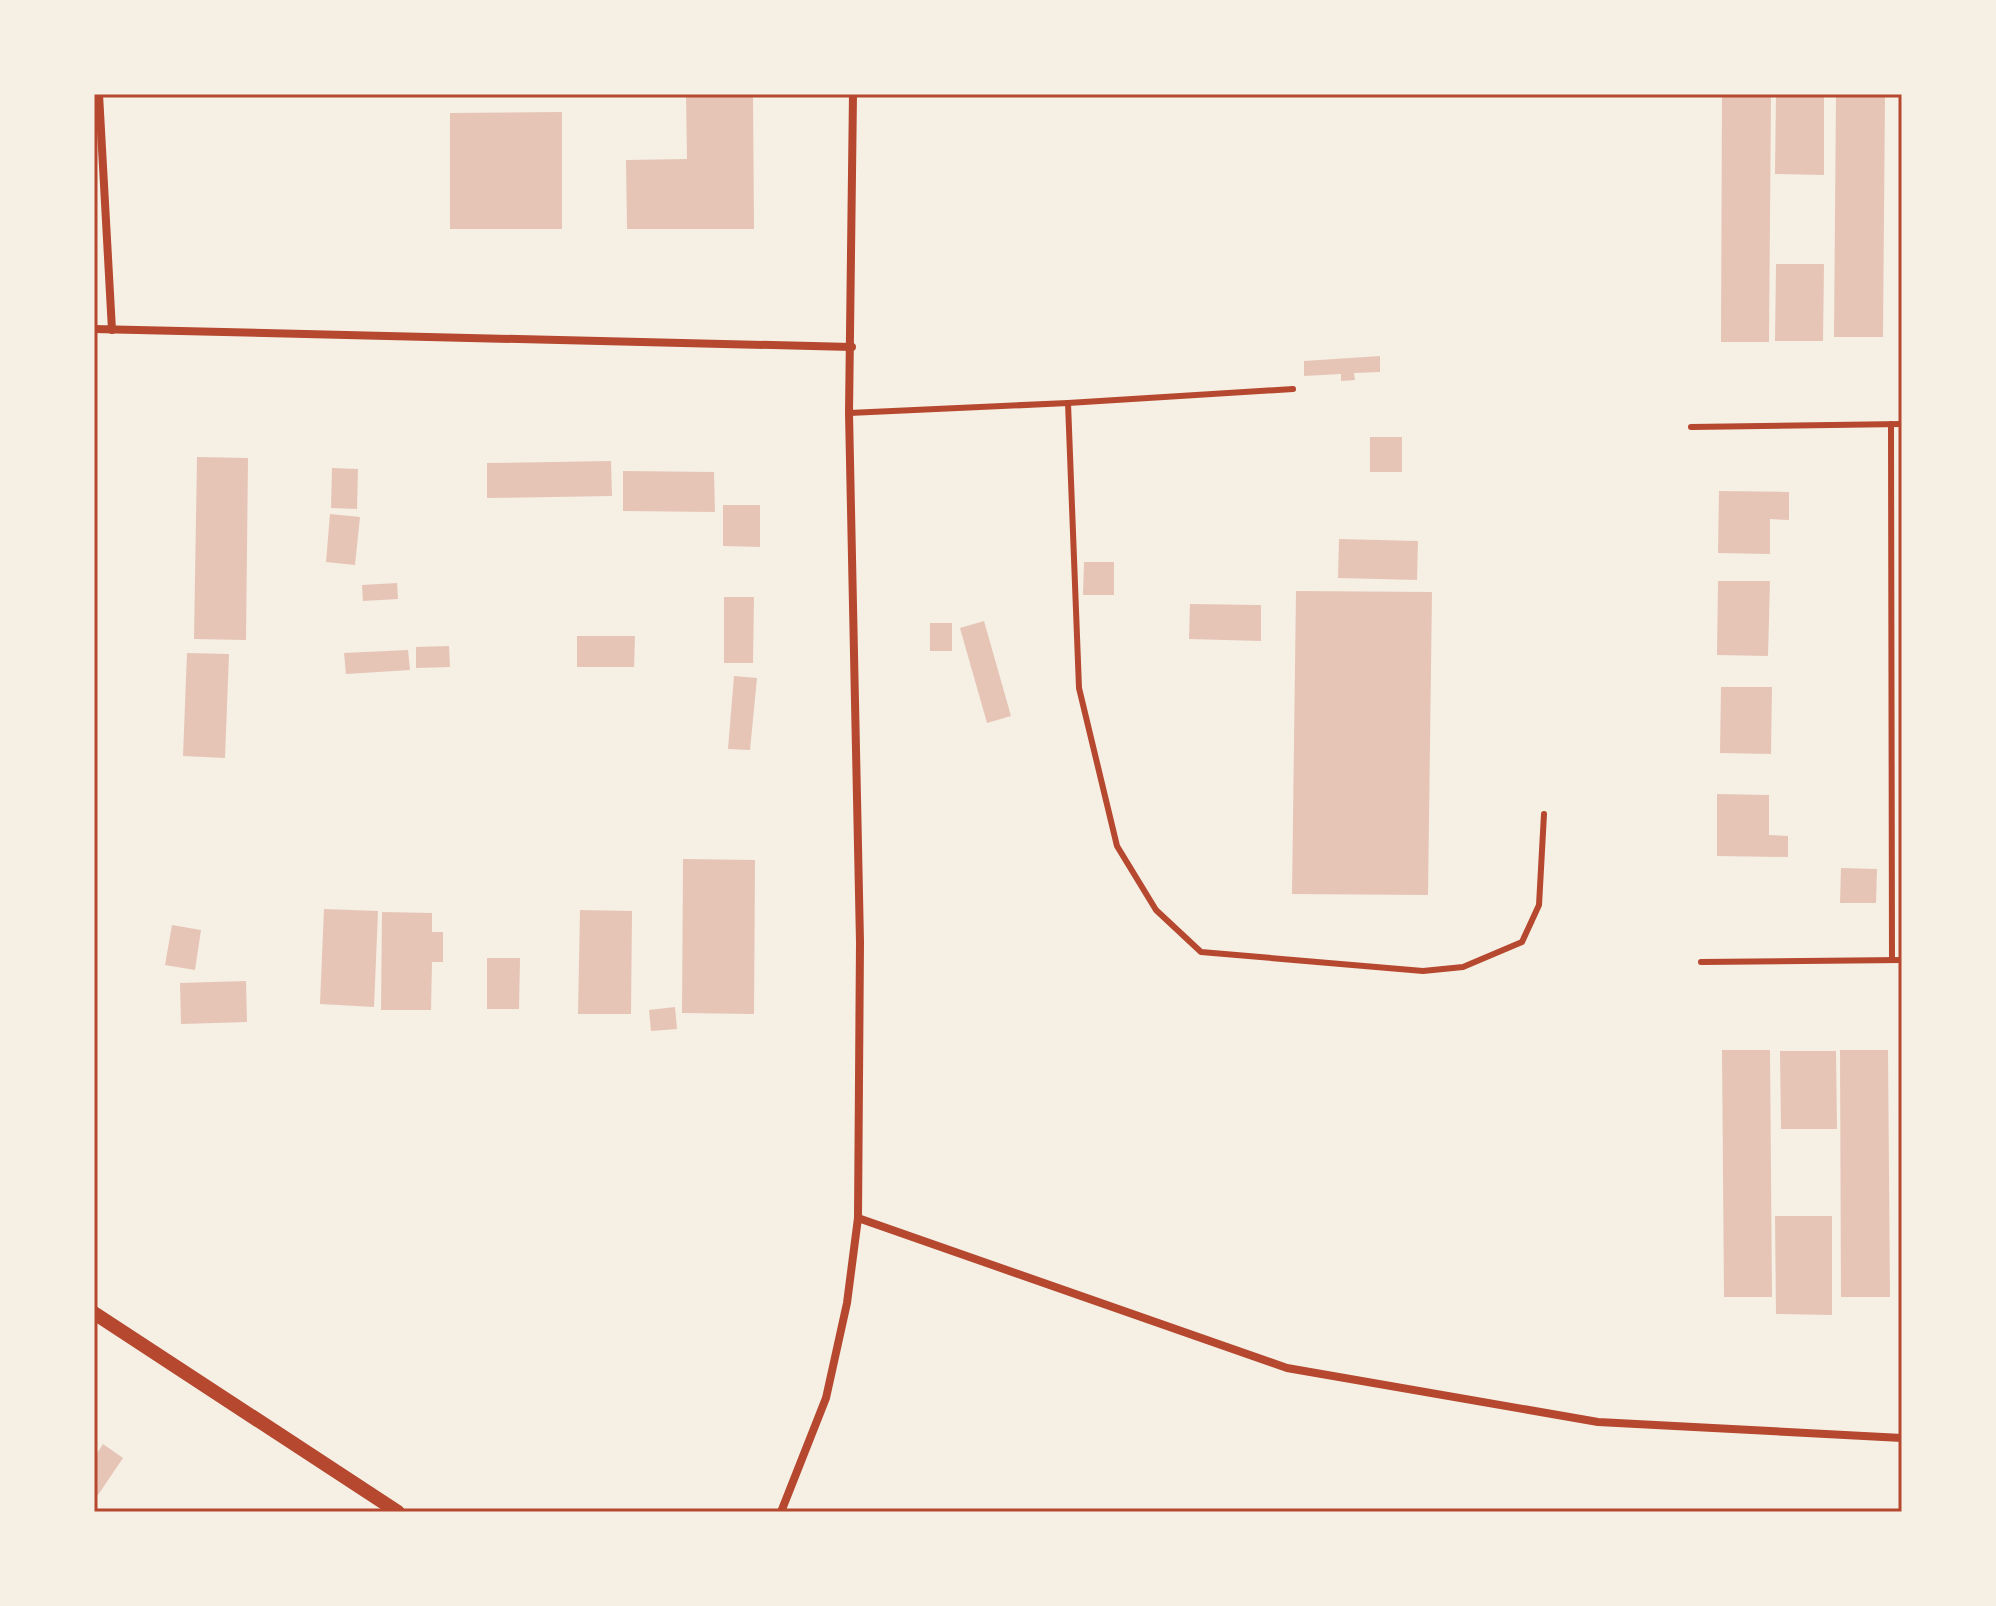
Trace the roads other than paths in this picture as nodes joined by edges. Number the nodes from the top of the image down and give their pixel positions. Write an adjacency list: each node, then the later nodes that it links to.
1 (99, 94): 4 (street)
2 (853, 94): 5 (street)
3 (94, 329): 4 (street)
4 (112, 330): 5 (street)
5 (852, 347): 8 (street)
6 (1293, 389): 7 (lane)
7 (1068, 403): 8 (lane); 12 (lane)
8 (849, 413): 16 (street)
9 (1891, 424): 10 (lane); 11 (lane); 13 (lane)
10 (1902, 424)
11 (1691, 427)
12 (1544, 814)
13 (1892, 960): 14 (lane); 15 (lane)
14 (1902, 960)
15 (1701, 962)
16 (858, 1218): 18 (street); 20 (street)
17 (94, 1313): 19 (street)
18 (1902, 1438)
19 (398, 1512)
20 (781, 1512)

